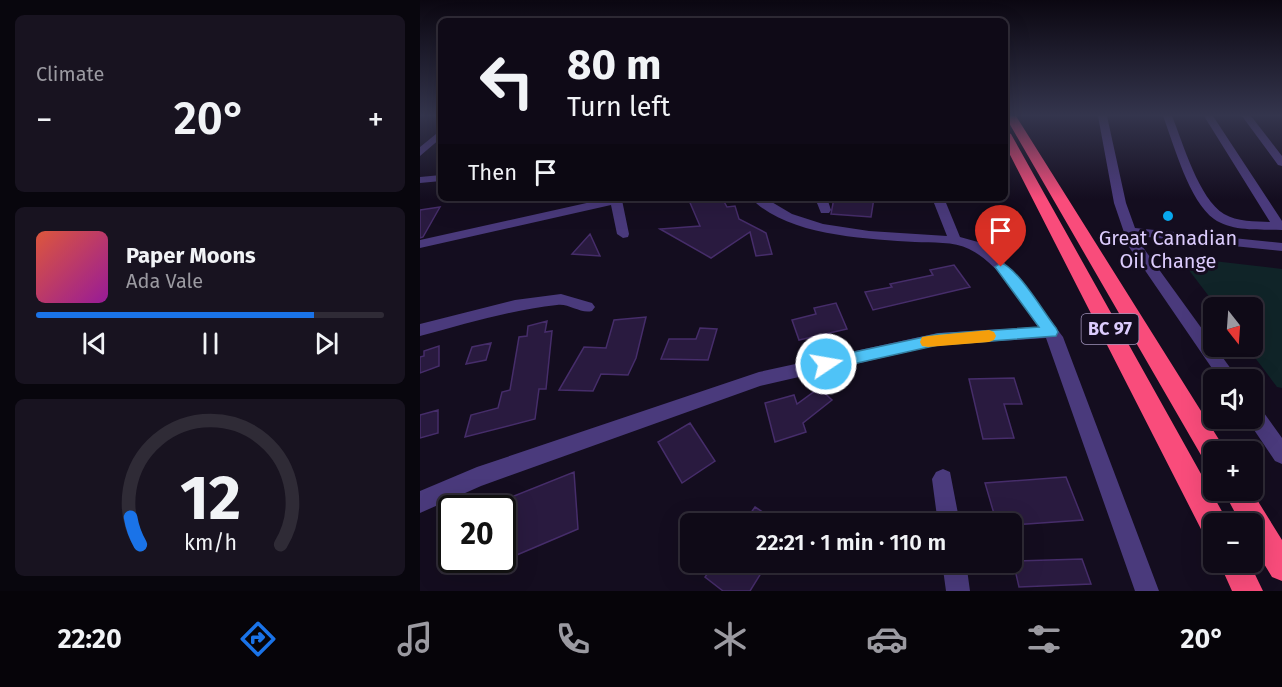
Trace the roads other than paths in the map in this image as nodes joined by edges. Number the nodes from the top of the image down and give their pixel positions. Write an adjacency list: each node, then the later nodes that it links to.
1 (1010, 144): 31 (highway, BC 97)
2 (1027, 144): 25 (highway, BC 97)
3 (1108, 144): 15 (street)
4 (1179, 144): 14 (street)
5 (1226, 144): 14 (street)
6 (1267, 144): 7 (street)
7 (1282, 164)
8 (438, 178): 9 (street)
9 (420, 180)
10 (606, 201): 18 (street)
11 (615, 201): 16 (street)
12 (763, 201): 17 (street)
13 (939, 201): 17 (street)
14 (1280, 226)
15 (1130, 231): 19 (street); 23 (street)
16 (623, 234)
17 (955, 240): 22 (street)
18 (420, 244)
19 (1282, 247)
20 (587, 307): 21 (street)
21 (420, 330)
22 (1050, 332): 29 (street); 36 (street)
23 (1222, 369)
24 (1263, 427): 26 (street)
25 (1206, 441)
26 (1282, 454)
27 (943, 480): 30 (street)
28 (1243, 501): 32 (highway)
29 (420, 502)
30 (948, 513)
31 (1208, 513)
32 (1282, 567)
33 (956, 573): 35 (street)
34 (1239, 573): 37 (highway)
35 (958, 591)
36 (1147, 591)
37 (1248, 591)

